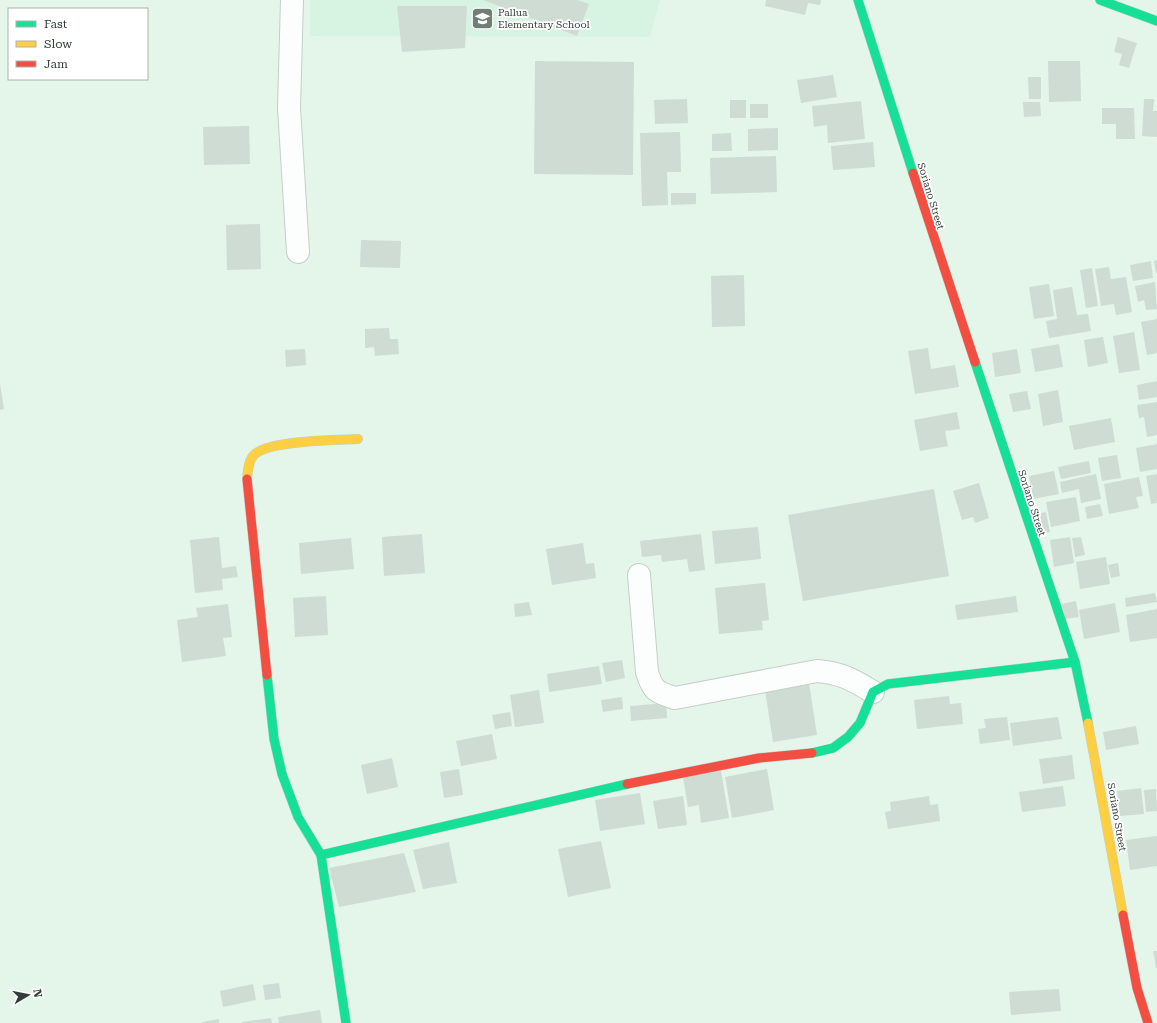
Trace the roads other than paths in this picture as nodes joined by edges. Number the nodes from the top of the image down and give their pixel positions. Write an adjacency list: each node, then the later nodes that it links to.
1 (292, 0): 5 (street)
2 (858, 0): 8 (street, Soriano Street)
3 (1100, 0): 4 (street)
4 (1157, 21)
5 (298, 252)
6 (358, 439): 10 (street)
7 (639, 575): 9 (street)
8 (1075, 662): 9 (street); 12 (street, Soriano Street)
9 (874, 692): 10 (street)
10 (321, 855): 11 (street)
11 (346, 1023)
12 (1148, 1023)

